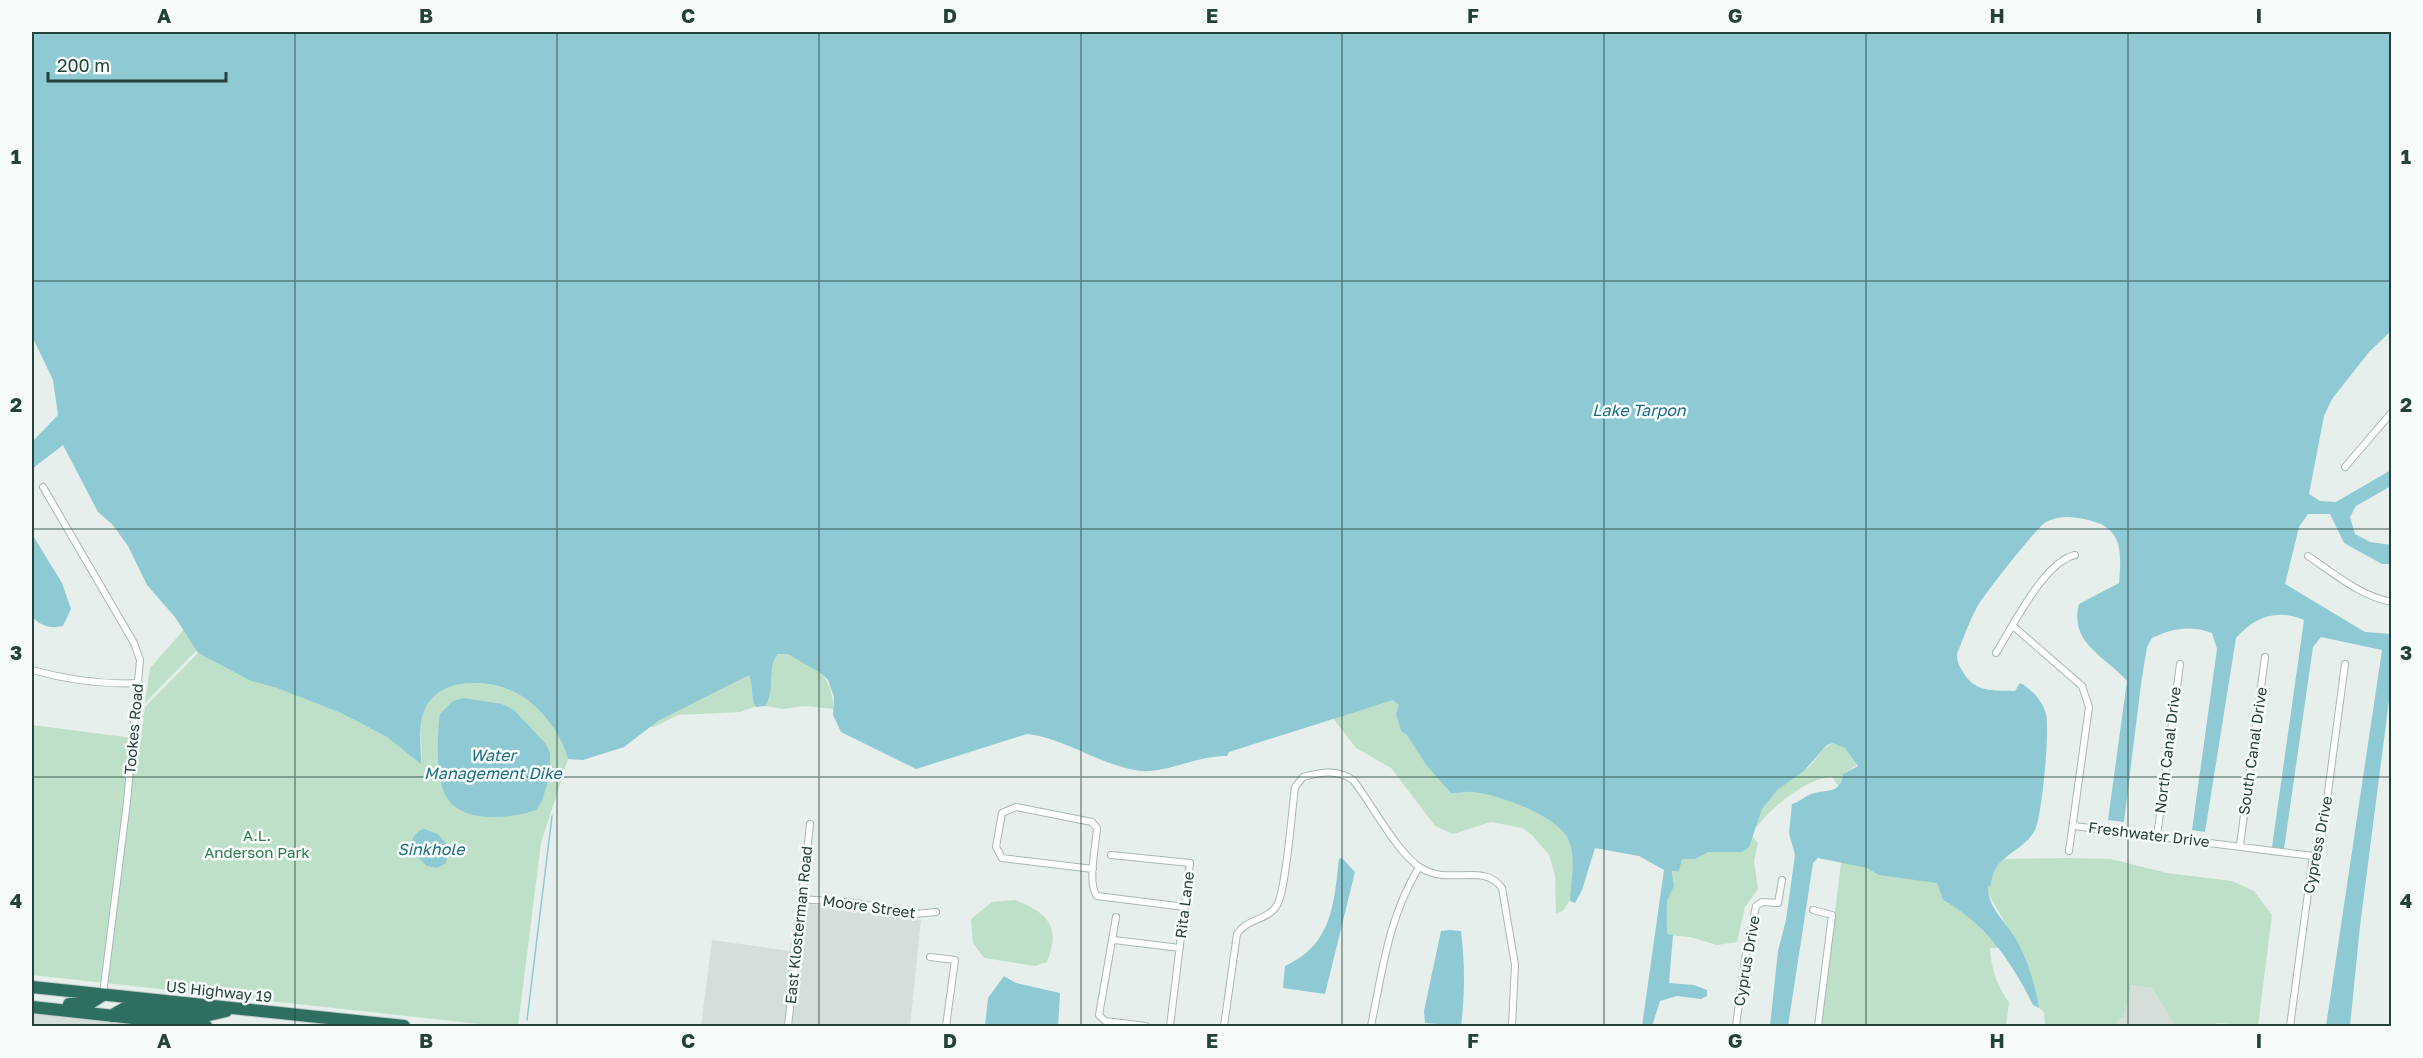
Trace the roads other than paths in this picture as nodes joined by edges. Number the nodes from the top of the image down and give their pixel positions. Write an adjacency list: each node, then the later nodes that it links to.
1 (2391, 412): 2 (street)
2 (2345, 467)
3 (43, 487): 13 (street, Tookes Road)
4 (2075, 555): 7 (street)
5 (2308, 556): 6 (street)
6 (2391, 602)
7 (2013, 626): 8 (street); 15 (street, Freshwater Drive)
8 (1996, 653)
9 (2265, 657): 17 (street, South Canal Drive)
10 (2180, 664): 16 (street, North Canal Drive)
11 (2345, 664): 20 (street, Cypress Drive)
12 (32, 670): 13 (street)
13 (139, 683): 33 (street, Tookes Road)
14 (810, 824): 24 (street, East Klosterman Road)
15 (2074, 825): 16 (street, Freshwater Drive); 18 (street)
16 (2157, 836): 17 (street, Freshwater Drive)
17 (2240, 845): 20 (street, Freshwater Drive)
18 (2069, 851)
19 (1111, 855): 25 (street, Rita Lane)
20 (2313, 856): 51 (street, Cypress Drive)
21 (1419, 867): 46 (street); 47 (street); 48 (street)
22 (1093, 869): 22 (street); 25 (street)
23 (1782, 880): 49 (street, Cyprus Drive)
24 (801, 900): 27 (street, Moore Street); 42 (street, East Klosterman Road)
25 (1185, 907): 30 (street, Rita Lane)
26 (1813, 910): 50 (street)
27 (936, 912)
28 (1116, 918): 29 (street)
29 (1114, 940): 30 (street); 39 (street)
30 (1180, 948): 45 (street, Rita Lane)
31 (930, 957): 43 (street)
32 (32, 987): 33 (highway, US Highway 19)
33 (103, 995): 34 (highway); 36 (highway, US Highway 19)
34 (32, 1002)
35 (32, 1007): 37 (highway)
36 (238, 1009): 37 (highway); 38 (highway, US Highway 19)
37 (111, 1016): 40 (highway)
38 (336, 1023): 41 (highway, US Highway 19)
39 (1129, 1025): 44 (street)
40 (206, 1026)
41 (404, 1026)
42 (788, 1026)
43 (946, 1026)
44 (1146, 1026)
45 (1172, 1026)
46 (1224, 1026)
47 (1371, 1026)
48 (1512, 1026)
49 (1736, 1026)
50 (1818, 1026)
51 (2290, 1026)

